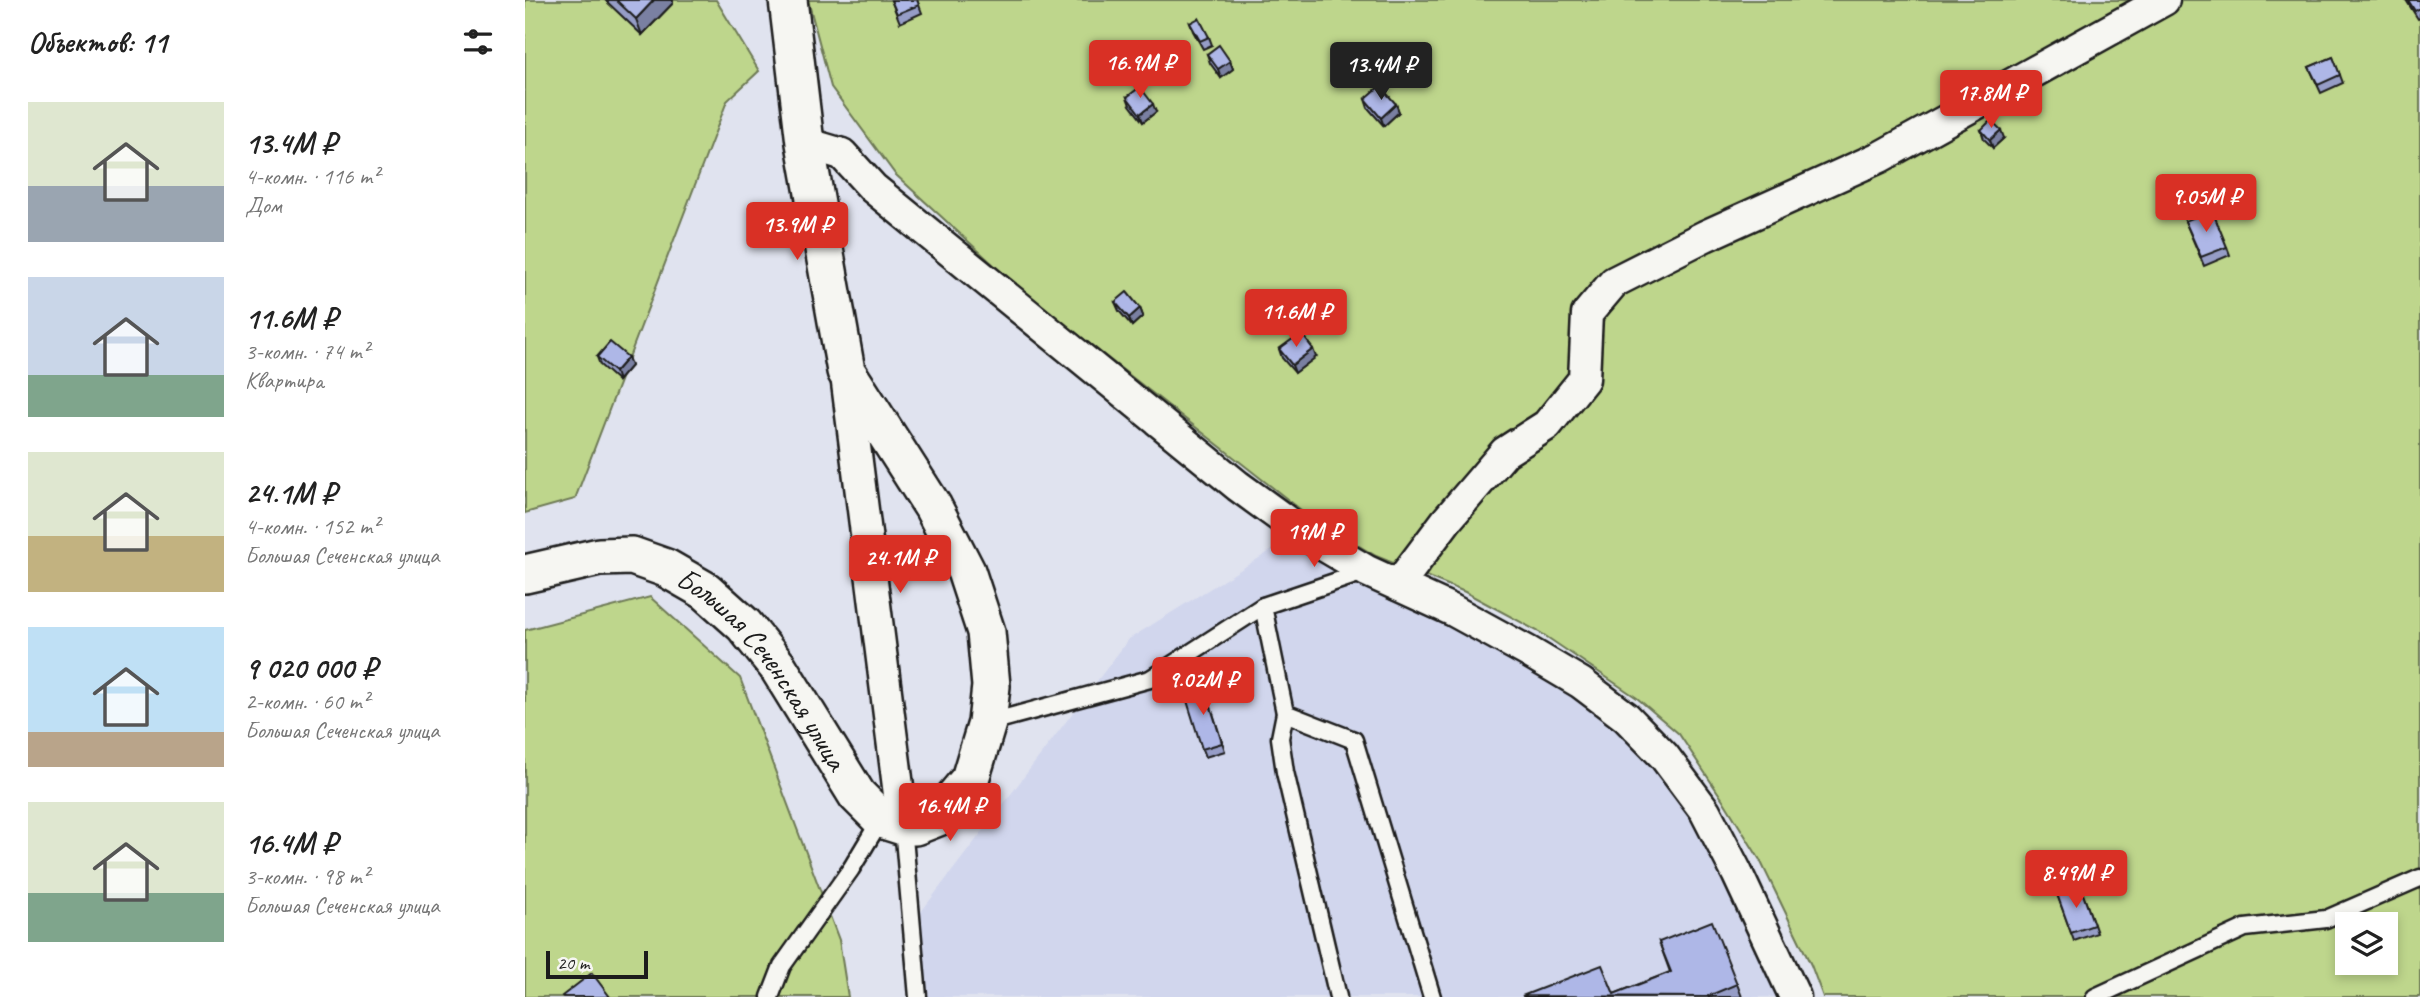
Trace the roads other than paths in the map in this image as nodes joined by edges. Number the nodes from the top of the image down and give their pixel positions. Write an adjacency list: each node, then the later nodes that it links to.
1 (788, 0): 3 (street)
2 (2164, 0): 7 (street)
3 (805, 143): 4 (street); 5 (street)
4 (846, 371): 10 (street); 11 (street)
5 (1367, 571): 7 (street); 8 (lane)
6 (525, 574): 11 (street, Большая Сеченская улица)
7 (1398, 585): 17 (street)
8 (1263, 606): 9 (lane); 10 (lane)
9 (1285, 713): 15 (lane); 16 (lane)
10 (987, 723): 11 (street)
11 (892, 822): 13 (lane); 14 (lane)
12 (2420, 878): 18 (lane)
13 (769, 997)
14 (918, 997)
15 (1338, 997)
16 (1432, 997)
17 (1795, 997)
18 (2095, 997)

